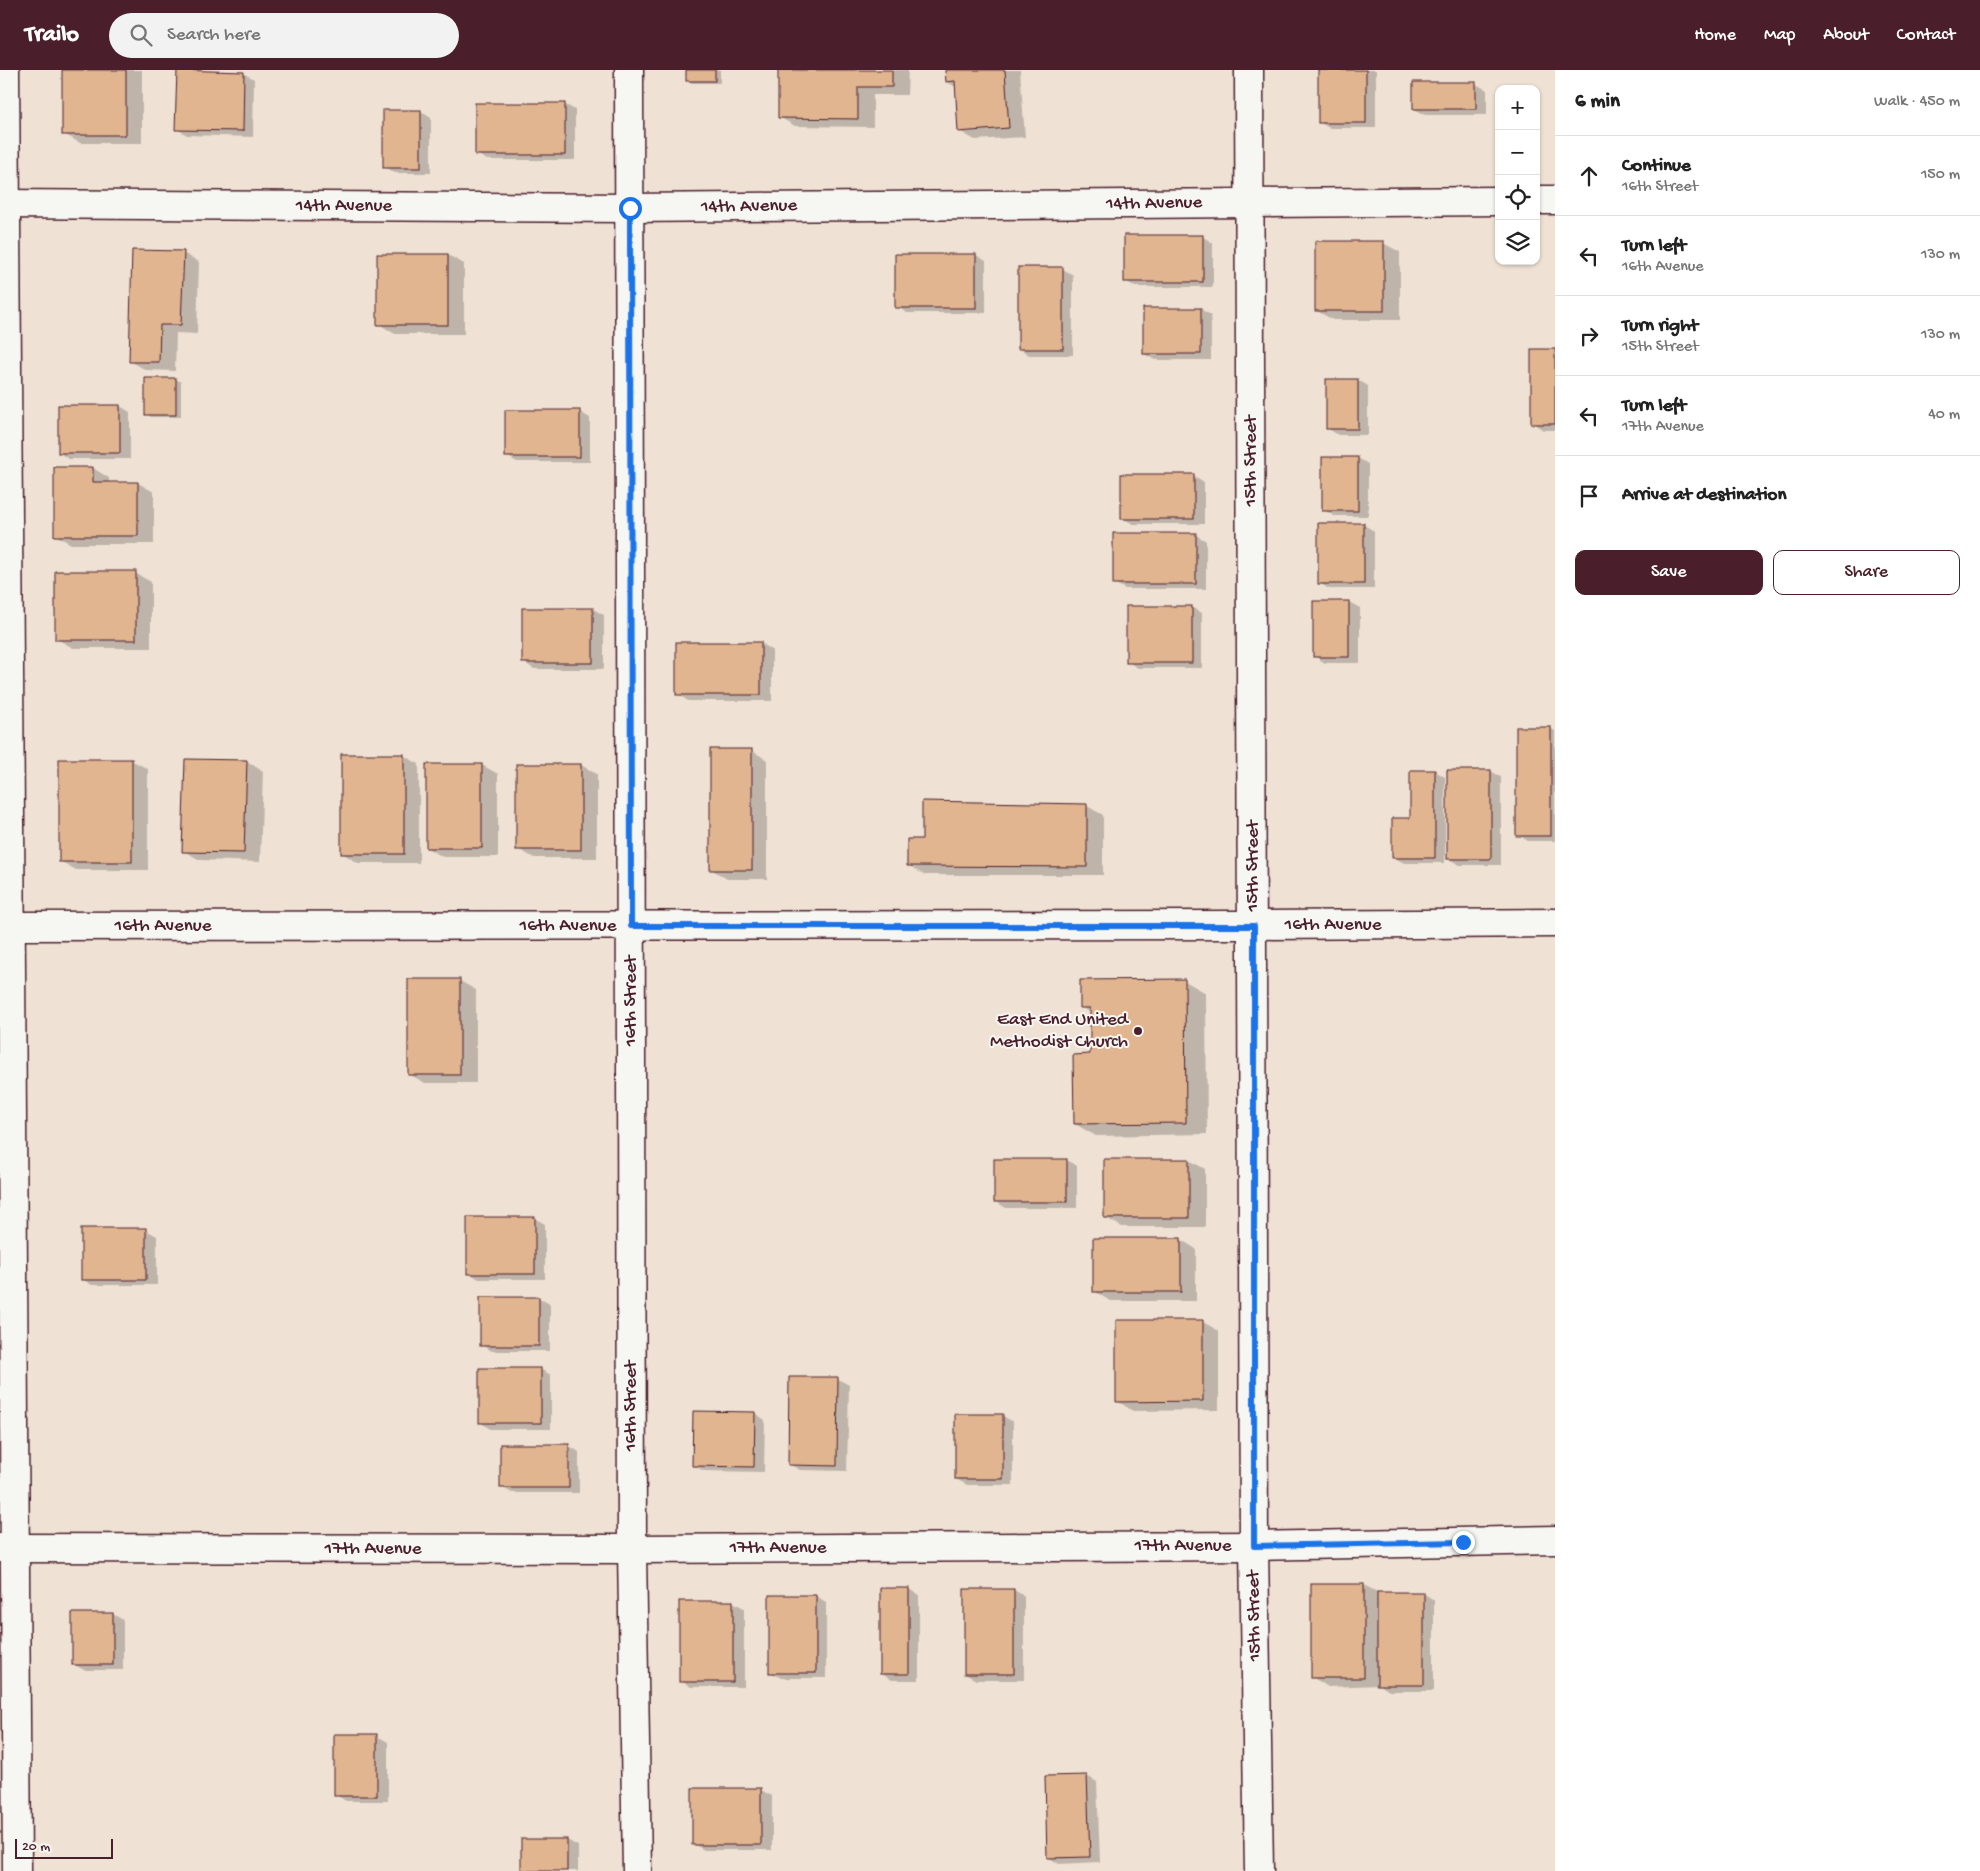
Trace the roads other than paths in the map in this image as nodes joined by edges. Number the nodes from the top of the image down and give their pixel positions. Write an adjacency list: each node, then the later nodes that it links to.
1 (5, 70): 8 (street)
2 (629, 70): 9 (street, 16th Street)
3 (1249, 70): 7 (street, 15th Street)
4 (1540, 200): 5 (street)
5 (1555, 200)
6 (1495, 201): 7 (street, 14th Avenue)
7 (1249, 203): 9 (street, 14th Avenue); 13 (street, 15th Street)
8 (2, 204): 9 (street, 14th Avenue); 11 (street)
9 (630, 208): 12 (street, 16th Street)
10 (1555, 923): 13 (street, 16th Avenue)
11 (6, 926): 12 (street, 16th Avenue); 16 (street)
12 (631, 926): 13 (street, 16th Avenue); 17 (street, 16th Street)
13 (1254, 926): 15 (street, 15th Street)
14 (1555, 1540): 15 (street, 17th Avenue)
15 (1254, 1546): 17 (street, 17th Avenue); 20 (street, 15th Street)
16 (8, 1548): 17 (street, 17th Avenue); 18 (street)
17 (632, 1549): 19 (street, 16th Street)
18 (17, 1871)
19 (637, 1871)
20 (1259, 1871)

